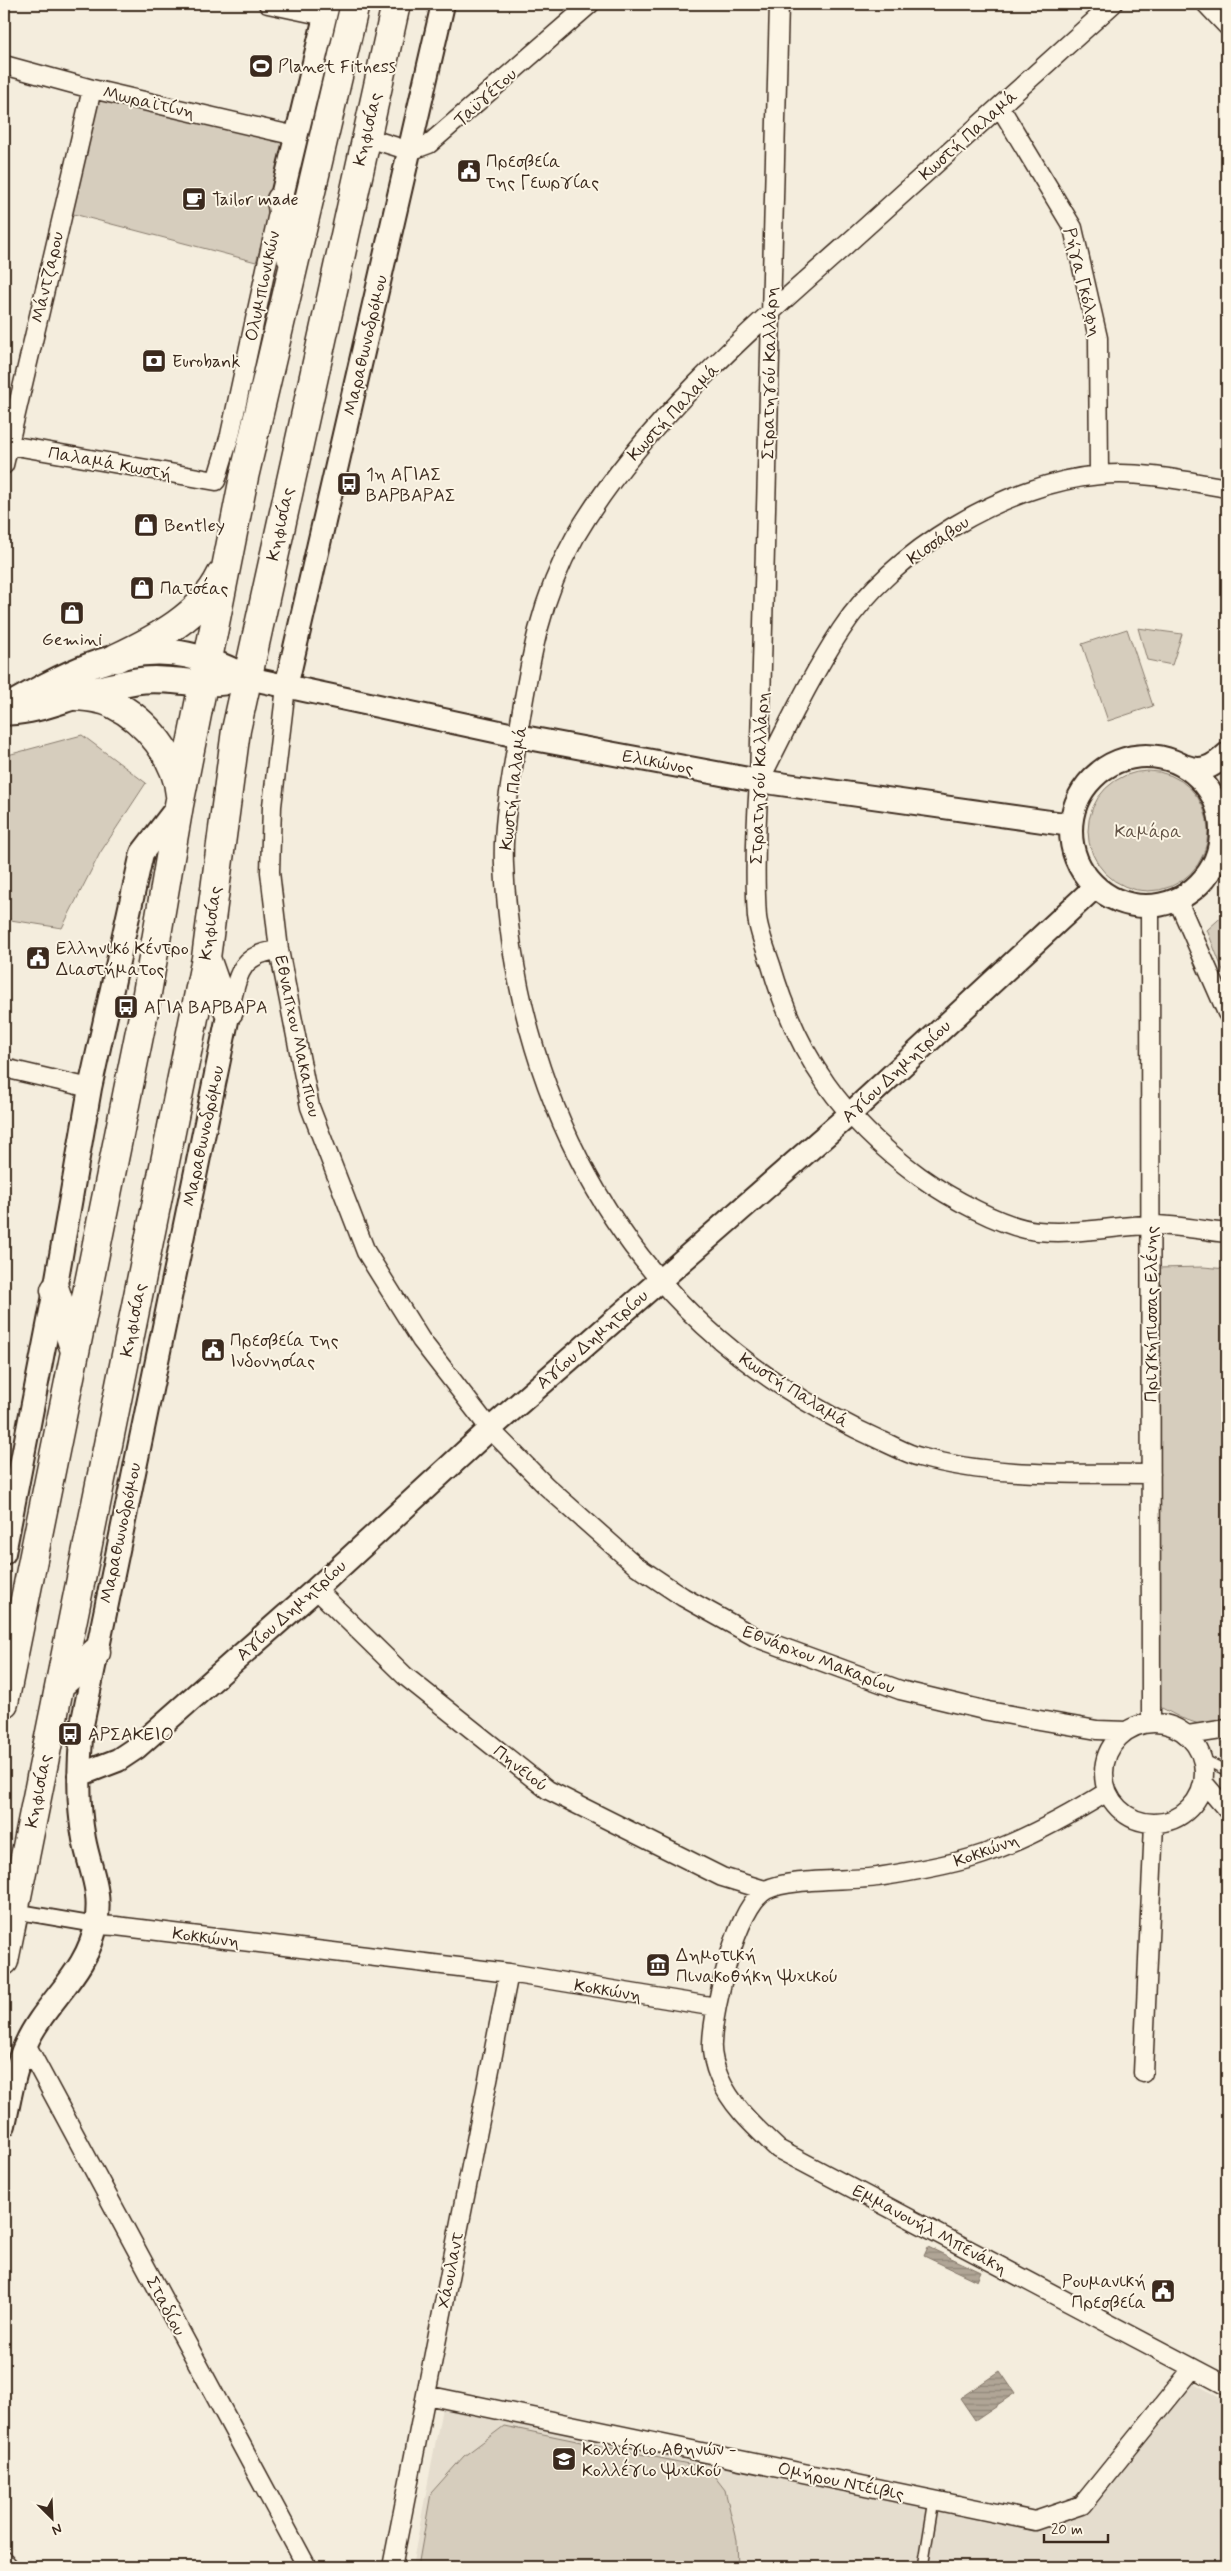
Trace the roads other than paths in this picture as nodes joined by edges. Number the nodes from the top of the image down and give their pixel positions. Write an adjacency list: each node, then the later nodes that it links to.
1 (268, 4): 9 (street)
2 (355, 4): 18 (main road)
3 (396, 4): 15 (main road, Κηφισίας)
4 (443, 4): 16 (street, Μαραθωνοδρόμου)
5 (590, 4): 16 (street, Ταϋγέτου)
6 (779, 4): 19 (street, Στρατηγού Καλλάρη)
7 (1113, 4): 13 (street, Κωστή Παλαμά)
8 (1206, 4): 10 (street)
9 (326, 10): 14 (street, Ολυμπιονικών)
10 (1227, 26)
11 (4, 65): 12 (street, Μωραϊτίνη)
12 (92, 89): 14 (street, Μωραϊτίνη); 20 (street, Μάντζαρου)
13 (1000, 107): 19 (street, Κωστή Παλαμά); 22 (street, Ρήγα Γκόλφη)
14 (296, 136): 17 (street, Ολυμπιονικών)
15 (366, 137): 16 (street); 28 (main road, Κηφισίας)
16 (410, 151): 29 (street, Μαραθωνοδρόμου)
17 (280, 200): 18 (main road); 23 (street, Ολυμπιονικών)
18 (293, 268): 25 (main road)
19 (771, 312): 32 (street, Κωστή Παλαμά); 35 (street, Στρατηγού Καλλάρη)
20 (6, 445): 21 (street, Μάντζαρου); 23 (street, Παλαμά Κωστή)
21 (4, 464)
22 (1099, 475): 24 (street, Κισσάβου); 35 (street, Κισσάβου)
23 (216, 481)
24 (1227, 488)
25 (226, 564): 26 (main road); 27 (main road)
26 (116, 658): 27 (main road); 31 (main road)
27 (205, 672): 28 (main road); 30 (main road); 36 (main road)
28 (248, 678): 29 (street, Ελικώνος); 42 (main road, Κηφισίας)
29 (286, 687): 32 (street, Ελικώνος); 41 (street, Εθναπχου Μακαπιου)
30 (76, 696): 31 (main road); 36 (main road)
31 (4, 710)
32 (518, 736): 35 (street, Ελικώνος); 52 (street, Κωστή Παλαμά)
33 (1227, 754): 34 (street)
34 (1184, 766): 37 (street); 39 (street)
35 (759, 781): 37 (street, Ελικώνος); 47 (street, Στρατηγού Καλλάρη)
36 (179, 805): 46 (street); 54 (main road)
37 (1071, 825): 38 (street)
38 (1095, 887): 40 (street); 47 (street, Αγίου Δημητρίου)
39 (1177, 900): 40 (street); 44 (street)
40 (1150, 906): 49 (street, Πριγκήπισσας Ελένης)
41 (279, 950): 43 (street, Μαραθωνοδρόμου); 55 (street, Εθναπχου Μακαπιου)
42 (206, 958): 43 (main road); 62 (main road, Κηφισίας)
43 (229, 1011): 61 (street, Μαραθωνοδρόμου)
44 (1227, 1013)
45 (4, 1068): 46 (street)
46 (90, 1088): 53 (street)
47 (849, 1115): 49 (street, Στρατηγού Καλλάρη); 52 (street, Αγίου Δημητρίου)
48 (1227, 1223): 50 (street)
49 (1152, 1225): 50 (street, Στρατηγού Καλλάρη); 56 (street, Πριγκήπισσας Ελένης)
50 (1208, 1231): 51 (street, Στρατηγού Καλλάρη)
51 (1227, 1233)
52 (659, 1280): 55 (street, Αγίου Δημητρίου); 56 (street, Κωστή Παλαμά)
53 (55, 1290): 54 (main road); 57 (street)
54 (75, 1350): 60 (main road)
55 (490, 1429): 58 (street, Αγίου Δημητρίου); 66 (street, Εθνάρχου Μακαρίου)
56 (1151, 1474): 64 (street, Πριγκήπισσας Ελένης)
57 (4, 1553)
58 (316, 1589): 70 (street, Αγίου Δημητρίου); 75 (street, Πηνειού)
59 (4, 1608): 60 (main road)
60 (18, 1633): 63 (main road)
61 (96, 1652): 62 (main road); 70 (street, Μαραθωνοδρόμου)
62 (61, 1684): 76 (main road, Κηφισίας)
63 (4, 1703)
64 (1151, 1722): 66 (street); 67 (street)
65 (1227, 1729): 67 (street)
66 (1127, 1731): 72 (street)
67 (1188, 1735): 68 (street)
68 (1203, 1759): 69 (lane); 71 (street)
69 (1227, 1771)
70 (79, 1774): 77 (street, Μαραθωνοδρόμου)
71 (1204, 1784): 73 (street); 74 (street)
72 (1107, 1792): 74 (street); 75 (street, Κοκκώνη)
73 (1227, 1810)
74 (1154, 1824): 82 (street)
75 (765, 1890): 80 (street)
76 (14, 1911): 77 (street, Κοκκώνη); 78 (main road, Κηφισίας)
77 (96, 1925): 79 (street, Κοκκώνη); 81 (street, Μαραθωνοδρόμου)
78 (4, 1961)
79 (509, 1973): 80 (street, Κοκκώνη); 86 (street, Χάουλαντ)
80 (716, 2007): 84 (street, Εμμανουήλ Μπενάκη)
81 (26, 2044): 83 (street, Μαραθωνοδρόμου); 90 (street, Σταδίου)
82 (1143, 2072)
83 (4, 2125)
84 (1193, 2368): 85 (street, Εμμανουήλ Μπενάκη); 87 (street, Ομήρου Ντέιβις)
85 (1227, 2386)
86 (426, 2395): 87 (street, Ομήρου Ντέιβις); 91 (street, Χάουλαντ)
87 (934, 2500): 92 (lane)
88 (4, 2561): 89 (street)
89 (9, 2567)
90 (307, 2567)
91 (392, 2567)
92 (923, 2567)

